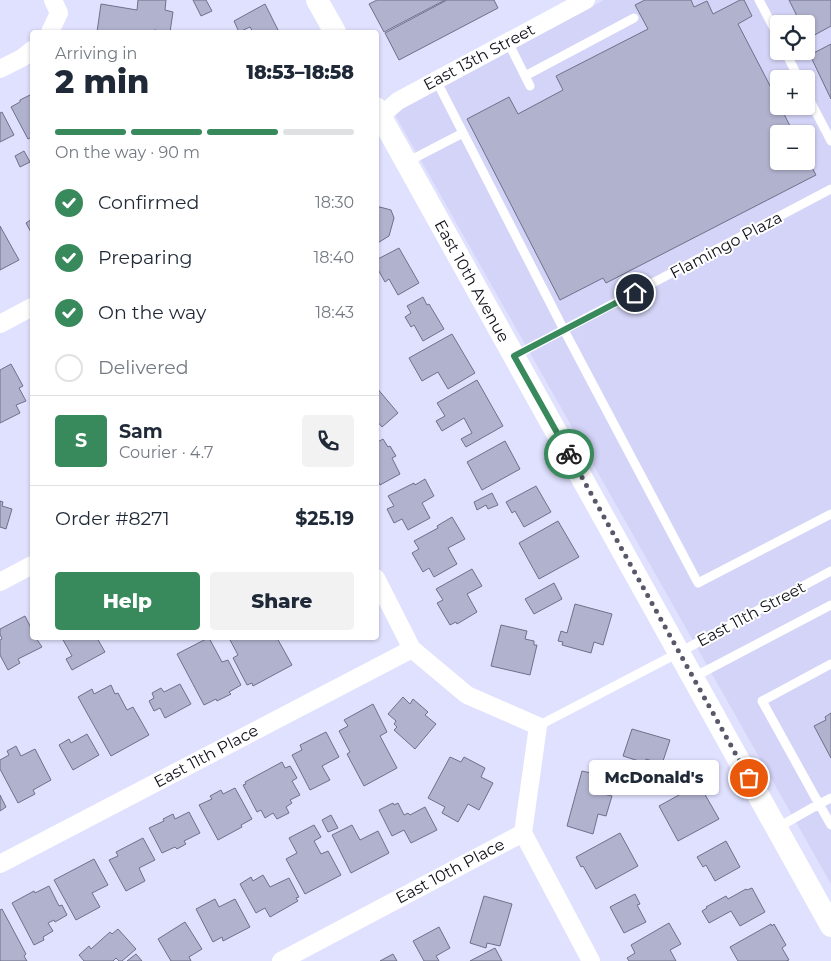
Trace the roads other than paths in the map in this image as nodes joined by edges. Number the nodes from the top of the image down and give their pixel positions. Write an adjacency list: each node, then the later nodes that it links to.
1 (317, 0): 8 (street)
2 (586, 0): 9 (street, East 13th Street)
3 (759, 0): 6 (lane)
4 (56, 6): 7 (street)
5 (634, 18): 12 (lane)
6 (770, 21)
7 (50, 30)
8 (334, 30)
9 (508, 42): 12 (lane); 13 (street, East 13th Street)
10 (30, 52): 11 (street)
11 (0, 69)
12 (525, 76): 14 (lane)
13 (436, 80): 16 (street, East 13th Street); 18 (lane)
14 (530, 86)
15 (815, 110): 19 (lane)
16 (379, 114)
17 (379, 117): 20 (street, East 10th Avenue)
18 (463, 133): 20 (lane); 24 (lane)
19 (831, 141)
20 (406, 162): 25 (street, East 10th Avenue)
21 (831, 189): 24 (lane, Flamingo Plaza)
22 (30, 308): 23 (street)
23 (0, 324)
24 (564, 330): 25 (lane, Flamingo Plaza); 26 (lane)
25 (514, 356): 33 (street, East 10th Avenue)
26 (831, 514)
27 (30, 566): 29 (street)
28 (831, 571): 33 (lane, East 11th Street)
29 (0, 582)
30 (379, 584): 32 (street)
31 (831, 605): 35 (lane)
32 (412, 648): 36 (street); 42 (street, East 11th Place)
33 (680, 652): 35 (street, East 10th Avenue); 36 (lane, East 11th Street)
34 (831, 664): 38 (lane)
35 (694, 678): 40 (street, East 10th Avenue)
36 (538, 726): 41 (street, East 10th Place)
37 (831, 798): 38 (lane)
38 (819, 804): 39 (lane); 40 (lane)
39 (831, 825)
40 (777, 828): 43 (street, East 10th Avenue)
41 (523, 833): 44 (street, East 10th Place); 45 (street)
42 (0, 864)
43 (831, 926)
44 (282, 961)
45 (591, 961)

